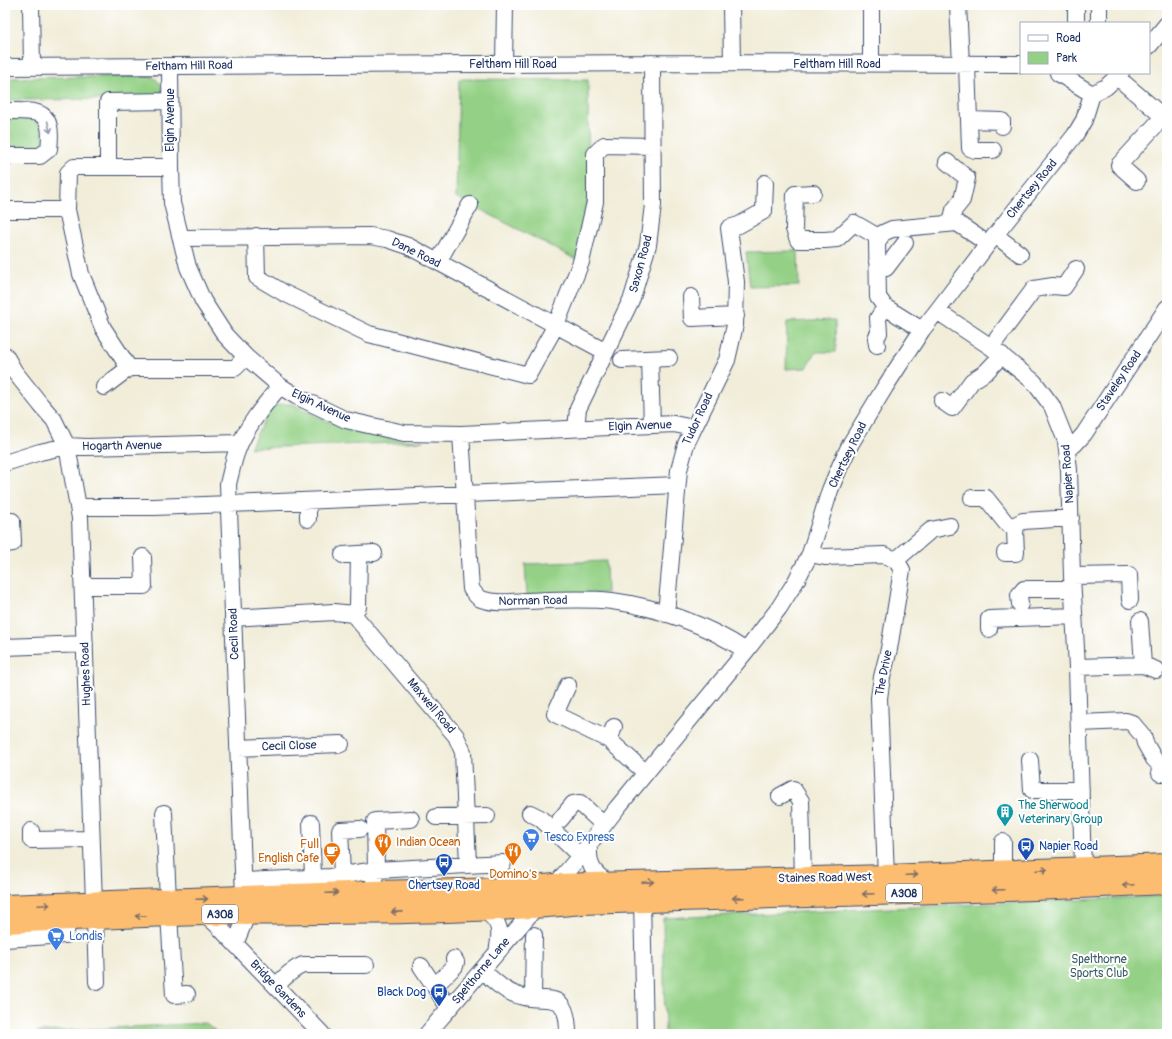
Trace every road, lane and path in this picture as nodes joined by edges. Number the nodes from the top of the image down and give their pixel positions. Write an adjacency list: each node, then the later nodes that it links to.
1 (31, 5): 18 (street)
2 (505, 5): 14 (street)
3 (731, 5): 15 (street)
4 (870, 5): 13 (street)
5 (958, 5): 16 (street)
6 (1076, 5): 8 (street)
7 (1098, 5): 9 (street)
8 (1076, 22)
9 (1099, 22)
10 (1167, 24): 11 (street)
11 (1150, 45)
12 (652, 63): 14 (street, Feltham Hill Road); 15 (street, Feltham Hill Road); 29 (street, Saxon Road)
13 (872, 63): 15 (street, Feltham Hill Road); 16 (street, Feltham Hill Road)
14 (504, 64): 19 (street, Feltham Hill Road)
15 (732, 64)
16 (964, 64): 17 (street, Feltham Hill Road); 27 (street)
17 (1020, 64)
18 (32, 66): 19 (street, Feltham Hill Road); 20 (street, Feltham Hill Road)
19 (170, 66): 24 (street, Elgin Avenue)
20 (5, 67)
21 (1061, 74): 23 (street)
22 (1119, 75): 23 (street); 26 (street)
23 (1092, 94): 45 (street, Chertsey Road)
24 (170, 101): 33 (street); 34 (street, Elgin Avenue)
25 (5, 111): 31 (street, one-way to 31)
26 (1165, 119): 35 (street)
27 (969, 120): 28 (street); 30 (street)
28 (1002, 126)
29 (653, 146): 56 (street); 60 (street, Saxon Road)
30 (993, 150)
31 (5, 156)
32 (947, 162): 41 (street)
33 (108, 167): 34 (street); 40 (street)
34 (171, 167): 43 (street, Elgin Avenue)
35 (1137, 181)
36 (765, 183): 55 (street, Tudor Road)
37 (813, 193): 44 (street)
38 (470, 204): 48 (street)
39 (5, 210): 40 (street)
40 (67, 210): 66 (street)
41 (951, 223): 44 (street); 45 (street)
42 (256, 236): 43 (street, Dane Road); 48 (street, Dane Road); 56 (street)
43 (181, 238): 62 (street, Elgin Avenue)
44 (880, 238): 49 (street)
45 (991, 240): 47 (street); 54 (street, Chertsey Road)
46 (905, 243): 49 (street)
47 (1020, 254)
48 (438, 262): 56 (street, Dane Road)
49 (877, 262): 52 (street)
50 (1076, 269): 59 (street)
51 (690, 297): 55 (street)
52 (885, 306): 57 (street); 58 (street)
53 (1167, 308): 76 (street, Staveley Road)
54 (936, 311): 57 (street, Chertsey Road); 59 (street, Napier Road)
55 (736, 316): 72 (street, Tudor Road)
56 (556, 325): 60 (street, Dane Road)
57 (922, 330): 92 (street, Chertsey Road)
58 (877, 345)
59 (997, 351): 69 (street); 76 (street, Napier Road)
60 (606, 352): 71 (street, Saxon Road)
61 (5, 355): 75 (street, Hogarth Avenue)
62 (246, 357): 66 (street); 67 (street, Elgin Avenue)
63 (669, 358): 64 (street)
64 (650, 359): 65 (street); 70 (street)
65 (622, 360)
66 (129, 368): 68 (street)
67 (280, 386): 73 (street, Elgin Avenue); 74 (street, Cecil Road)
68 (104, 387)
69 (942, 401)
70 (652, 425): 71 (street, Elgin Avenue); 72 (street, Elgin Avenue)
71 (576, 428): 73 (street, Elgin Avenue)
72 (693, 428): 78 (street, Tudor Road)
73 (461, 434): 79 (street, Norman Road)
74 (240, 443): 75 (street, Hogarth Avenue); 82 (street, Cecil Road)
75 (67, 446): 77 (street); 83 (street, Hughes Road)
76 (1067, 449): 84 (street, Napier Road)
77 (5, 462)
78 (677, 485): 79 (street); 100 (street, Tudor Road)
79 (465, 494): 81 (street); 100 (street, Norman Road)
80 (972, 498): 88 (street)
81 (308, 501): 82 (street); 85 (street)
82 (229, 504): 83 (street); 102 (street, Cecil Road)
83 (78, 506): 96 (street, Hughes Road)
84 (1071, 518): 88 (street); 95 (street, Napier Road)
85 (308, 519)
86 (12, 521): 89 (street)
87 (950, 526): 94 (street)
88 (1016, 528): 90 (street)
89 (5, 544)
90 (1005, 553)
91 (359, 554): 99 (street)
92 (810, 554): 94 (street); 107 (street, Chertsey Road)
93 (143, 558): 96 (street)
94 (896, 560): 139 (street, The Drive)
95 (1072, 582): 97 (street); 98 (street); 101 (street, Napier Road)
96 (83, 586): 105 (street, Hughes Road)
97 (1130, 600)
98 (1020, 604)
99 (353, 614): 102 (street); 122 (street, Maxwell Road)
100 (666, 614): 107 (street, Norman Road)
101 (1074, 616): 104 (street); 108 (street, Napier Road)
102 (233, 618): 112 (street, Cecil Road)
103 (1140, 621): 108 (street)
104 (990, 629)
105 (85, 644): 106 (street); 129 (street, Hughes Road)
106 (5, 647)
107 (746, 650): 114 (street, Chertsey Road)
108 (1077, 667): 110 (street, Napier Road)
109 (568, 685): 114 (street)
110 (1080, 722): 115 (street); 116 (street, Napier Road)
111 (341, 744): 112 (street, Cecil Close)
112 (238, 748): 147 (street, Cecil Road)
113 (1030, 760): 116 (street)
114 (646, 772): 126 (street, Chertsey Road)
115 (1167, 773)
116 (1081, 790): 135 (street, Napier Road)
117 (780, 796): 141 (street)
118 (530, 812): 131 (street)
119 (164, 813): 152 (street)
120 (487, 816): 122 (street)
121 (436, 817): 122 (street)
122 (466, 817): 133 (street, Maxwell Road)
123 (411, 818): 136 (street)
124 (560, 820): 126 (street)
125 (311, 823): 140 (street)
126 (604, 824): 131 (street, Chertsey Road)
127 (360, 829): 138 (street)
128 (31, 831): 129 (street)
129 (92, 839): 153 (street, Hughes Road)
130 (1003, 842): 137 (street)
131 (584, 850): 143 (street); 144 (street, Chertsey Road)
132 (503, 863): 133 (street)
133 (468, 864): 136 (street)
134 (1167, 865): 135 (highway, Staines Road West / A308)
135 (1083, 869): 137 (highway, Staines Road West / A308, one-way to 135)
136 (376, 870): 138 (street); 146 (street)
137 (1003, 872): 139 (highway, Staines Road West / A308, one-way to 137)
138 (342, 874): 140 (street)
139 (886, 876): 141 (highway, Staines Road West / A308)
140 (313, 877): 147 (street)
141 (803, 878): 143 (highway, Staines Road West / A308, one-way to 141)
142 (1167, 883): 148 (highway, A308, one-way to 148)
143 (610, 884): 144 (highway, Staines Road West / A308)
144 (555, 885): 145 (highway, A308); 149 (highway); 151 (street, Chertsey Road)
145 (507, 889): 146 (highway, A308); 151 (highway)
146 (372, 892): 147 (highway, A308, one-way to 146)
147 (247, 897): 152 (highway, A308, one-way to 147); 154 (highway, A308, one-way to 147); 155 (highway, A308); 160 (street)
148 (642, 900): 149 (highway, A308); 175 (street)
149 (582, 903): 151 (highway, A308)
150 (5, 906): 153 (highway, A308, one-way to 153)
151 (535, 907): 154 (highway, A308); 161 (street, Spelthorne Lane)
152 (168, 908): 153 (highway, A308); 155 (highway, A308); 169 (street)
153 (94, 910): 156 (highway, A308); 166 (street, Hughes Road)
154 (483, 910): 161 (street)
155 (204, 914): 160 (street, Bridge Gardens)
156 (69, 919): 157 (highway, A308); 159 (street)
157 (5, 922)
158 (534, 935): 170 (street)
159 (5, 939)
160 (235, 944): 167 (street, Bridge Gardens)
161 (497, 952): 165 (street, Spelthorne Lane)
162 (454, 959): 168 (street)
163 (366, 965): 167 (street)
164 (421, 966): 168 (street)
165 (482, 970): 170 (street); 171 (street, Spelthorne Lane)
166 (97, 982)
167 (276, 986): 172 (street, Bridge Gardens)
168 (435, 986): 171 (street)
169 (187, 994)
170 (533, 998): 174 (street)
171 (449, 1008): 173 (street, Spelthorne Lane)
172 (322, 1034)
173 (427, 1034)
174 (568, 1034)
175 (645, 1034)

